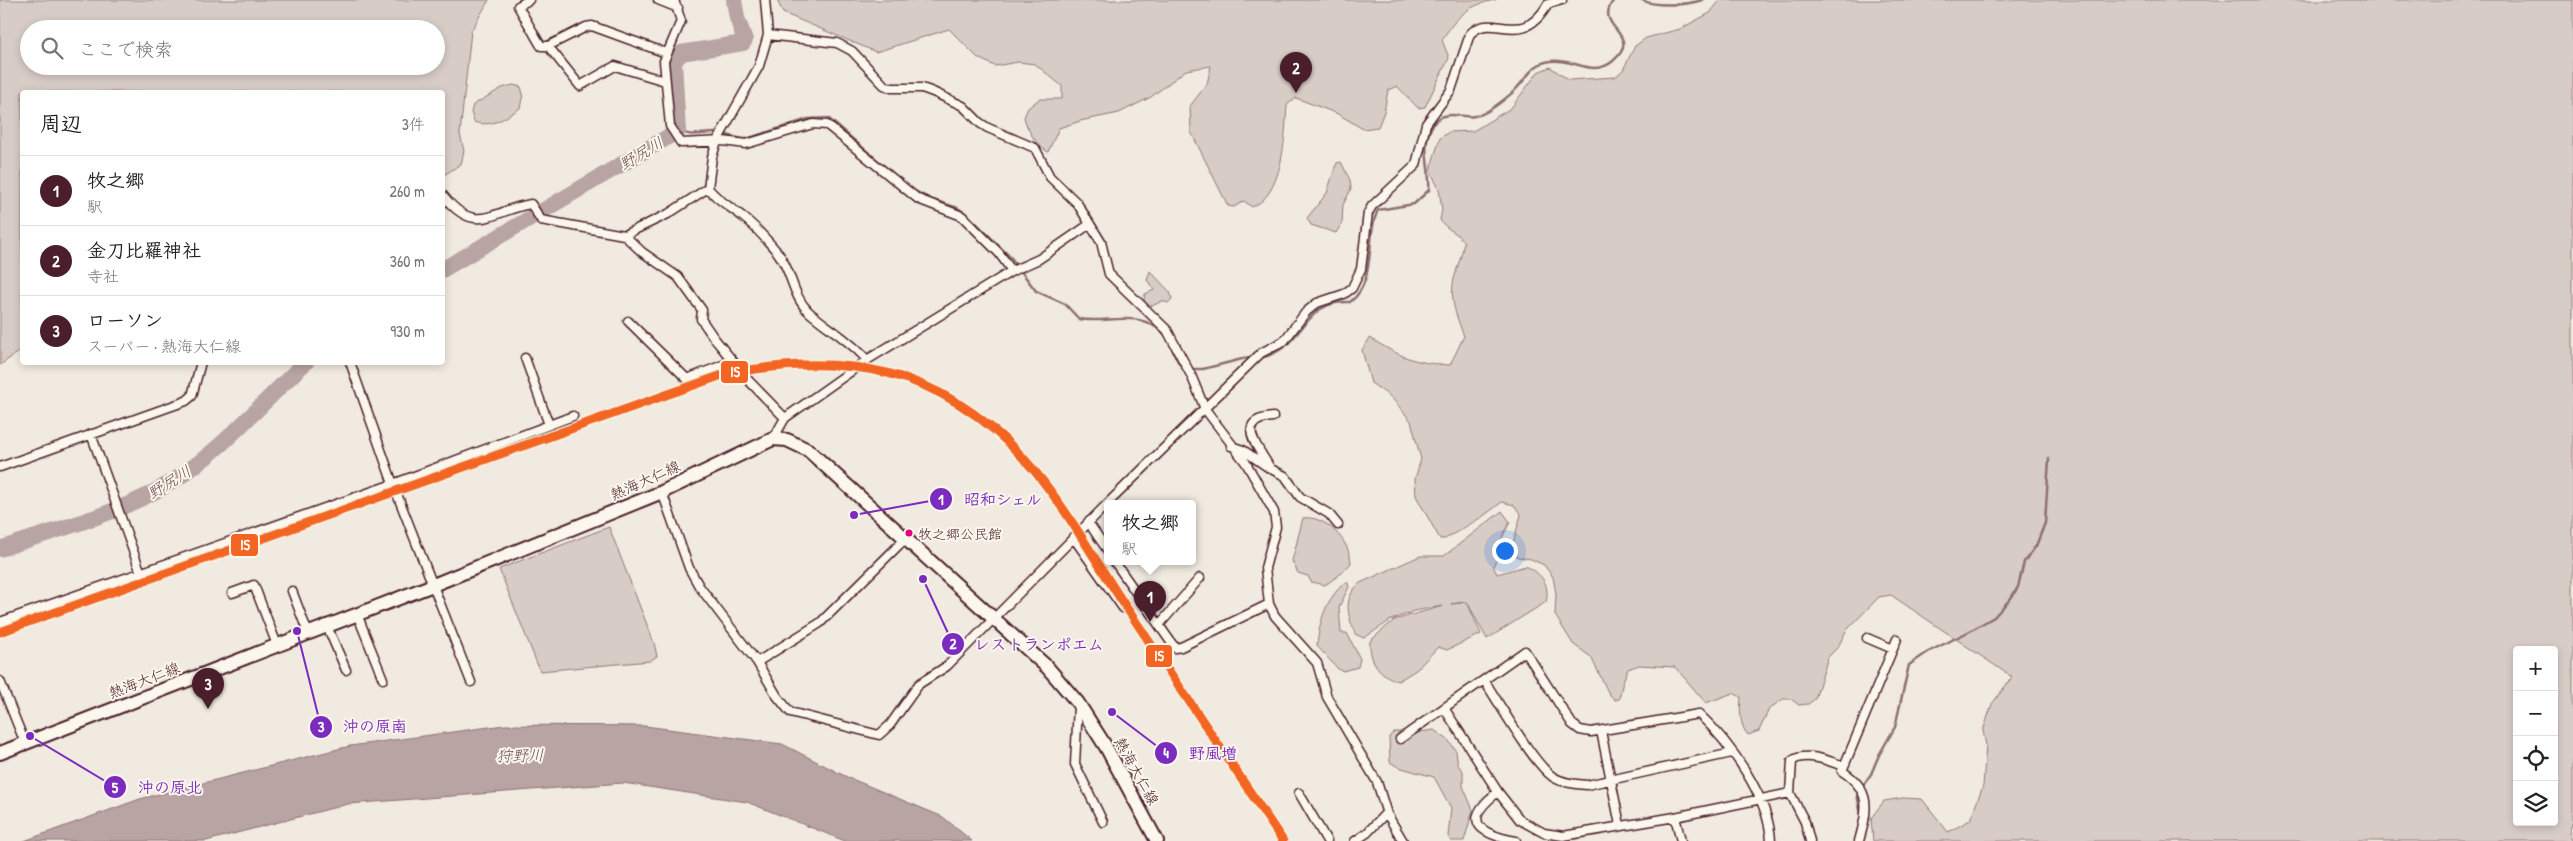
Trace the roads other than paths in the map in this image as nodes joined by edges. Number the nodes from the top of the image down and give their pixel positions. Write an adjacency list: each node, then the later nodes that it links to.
1 (529, 0): 8 (street)
2 (658, 0): 6 (street)
3 (674, 0): 6 (street)
4 (765, 0): 7 (street)
5 (1562, 0): 23 (street)
6 (678, 8): 9 (street)
7 (768, 35): 11 (street); 14 (street)
8 (548, 46): 9 (street); 10 (street)
9 (666, 53): 10 (street)
10 (665, 81): 11 (street)
11 (718, 140): 12 (street); 16 (street)
12 (708, 188): 15 (street); 19 (street)
13 (445, 197): 15 (street)
14 (1090, 224): 16 (street); 23 (street)
15 (624, 235): 20 (street)
16 (1016, 269): 19 (street)
17 (628, 321): 20 (street)
18 (525, 358): 27 (street)
19 (867, 360): 26 (street)
20 (733, 361): 26 (street)
21 (200, 365): 28 (street)
22 (351, 365): 33 (street)
23 (1205, 409): 30 (street); 35 (street)
24 (573, 416): 27 (street)
25 (1273, 417): 32 (street)
26 (785, 418): 29 (street)
27 (549, 425): 33 (street)
28 (91, 434): 31 (street); 43 (street)
29 (773, 440): 34 (main road, 熱海大仁線); 40 (main road, 熱海大仁線)
30 (1231, 446): 32 (street); 48 (street)
31 (0, 467)
32 (1271, 469): 38 (street)
33 (392, 484): 43 (street); 45 (street)
34 (662, 492): 45 (main road, 熱海大仁線); 60 (street)
35 (1111, 500)
36 (1104, 507): 37 (street)
37 (1088, 522): 39 (street); 41 (street)
38 (1338, 525)
39 (1073, 537): 49 (street); 51 (street)
40 (907, 538): 51 (main road, 熱海大仁線); 60 (street)
41 (1104, 545)
42 (1117, 565): 53 (street)
43 (140, 572): 52 (street)
44 (1200, 578): 53 (street)
45 (433, 585): 50 (main road, 熱海大仁線); 65 (street)
46 (292, 591): 55 (street)
47 (232, 593): 58 (street)
48 (1268, 604): 53 (street); 79 (street)
49 (1123, 608)
50 (357, 614): 54 (main road, 熱海大仁線); 62 (street)
51 (995, 618): 60 (street); 66 (main road, 熱海大仁線)
52 (0, 622)
53 (1159, 625)
54 (327, 626): 55 (main road, 熱海大仁線); 61 (street)
55 (308, 633): 58 (main road, 熱海大仁線)
56 (1867, 638): 59 (street)
57 (1897, 639): 59 (street)
58 (277, 646): 70 (main road, 熱海大仁線)
59 (1893, 649): 73 (street)
60 (757, 662)
61 (346, 670)
62 (383, 679)
63 (1484, 680): 67 (street); 68 (street); 74 (street)
64 (0, 681): 70 (street)
65 (471, 682)
66 (1078, 703): 81 (street); 83 (main road, 熱海大仁線)
67 (1444, 708): 69 (street); 75 (street)
68 (1601, 731): 72 (street); 74 (street)
69 (1400, 738)
70 (25, 743): 71 (main road, 熱海大仁線)
71 (0, 753)
72 (1732, 753): 74 (street); 78 (street)
73 (1844, 766): 77 (street); 91 (street)
74 (1611, 780): 82 (street)
75 (1498, 792): 82 (street); 87 (street)
76 (1299, 793): 84 (street)
77 (1790, 793): 78 (street); 90 (street)
78 (1760, 798): 80 (street); 89 (street)
79 (1386, 812): 85 (street); 86 (street)
80 (1675, 817): 82 (street); 88 (street)
81 (1103, 822)
82 (1620, 825)
83 (1157, 841)
84 (1327, 841)
85 (1355, 841)
86 (1403, 841)
87 (1516, 841)
88 (1681, 841)
89 (1771, 841)
90 (1810, 841)
91 (1859, 841)

